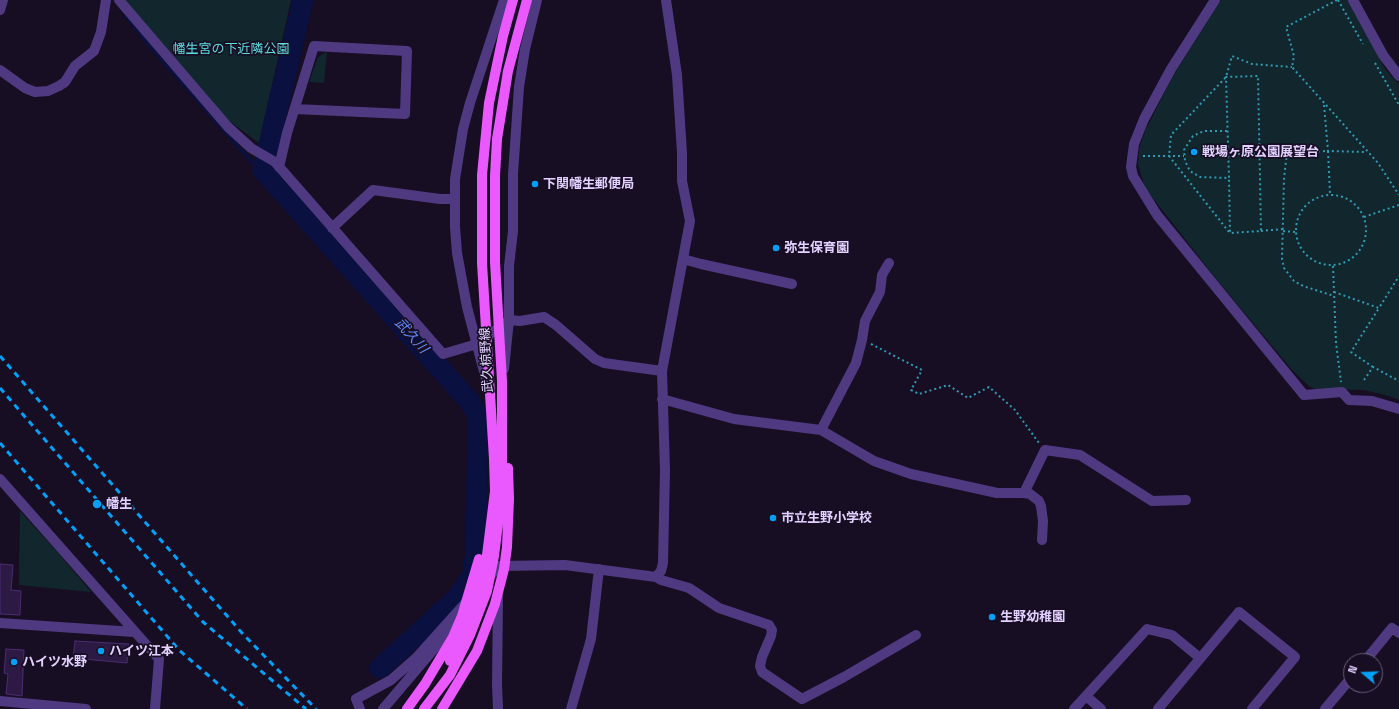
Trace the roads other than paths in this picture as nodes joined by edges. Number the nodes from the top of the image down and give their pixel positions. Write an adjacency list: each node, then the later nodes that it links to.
1 (3, 0): 11 (street)
2 (106, 0): 12 (street)
3 (119, 0): 15 (street)
4 (504, 0): 16 (street)
5 (513, 0): 25 (main road, 武久椋野線)
6 (527, 0): 24 (main road, 武久椋野線)
7 (537, 0): 21 (street)
8 (666, 0): 18 (street)
9 (1215, 0): 27 (street)
10 (1353, 0): 13 (street)
11 (0, 10)
12 (0, 70)
13 (1399, 76)
14 (295, 109): 14 (street); 15 (street)
15 (277, 164): 17 (street)
16 (454, 200): 17 (street); 22 (street)
17 (332, 228): 22 (street)
18 (683, 259): 20 (street); 23 (street)
19 (889, 263): 28 (street)
20 (792, 284)
21 (510, 320): 22 (street); 23 (street); 29 (street)
22 (477, 344): 29 (street)
23 (662, 371): 26 (street)
24 (502, 381): 46 (main road, 武久椋野線); 52 (main road)
25 (488, 382): 46 (main road, 武久椋野線); 51 (main road)
26 (662, 399): 28 (street); 36 (street)
27 (1399, 409)
28 (821, 430): 31 (street)
29 (498, 460): 34 (street)
30 (0, 479): 38 (street)
31 (1024, 492): 32 (street); 33 (street)
32 (1186, 500)
33 (1042, 540)
34 (499, 566): 35 (street); 49 (street); 50 (street); 53 (street)
35 (599, 569): 36 (street); 54 (street)
36 (656, 576): 40 (street)
37 (0, 623): 38 (street)
38 (134, 632): 48 (street)
39 (1399, 633): 41 (street)
40 (916, 635)
41 (1372, 653)
42 (1200, 658): 44 (street); 57 (street); 58 (street)
43 (1343, 688): 59 (street)
44 (1086, 696): 55 (street); 56 (street)
45 (0, 701): 47 (street)
46 (425, 707)
47 (86, 709)
48 (155, 709)
49 (360, 709)
50 (383, 709)
51 (407, 709)
52 (442, 709)
53 (498, 709)
54 (571, 709)
55 (1074, 709)
56 (1101, 709)
57 (1158, 709)
58 (1252, 709)
59 (1325, 709)

